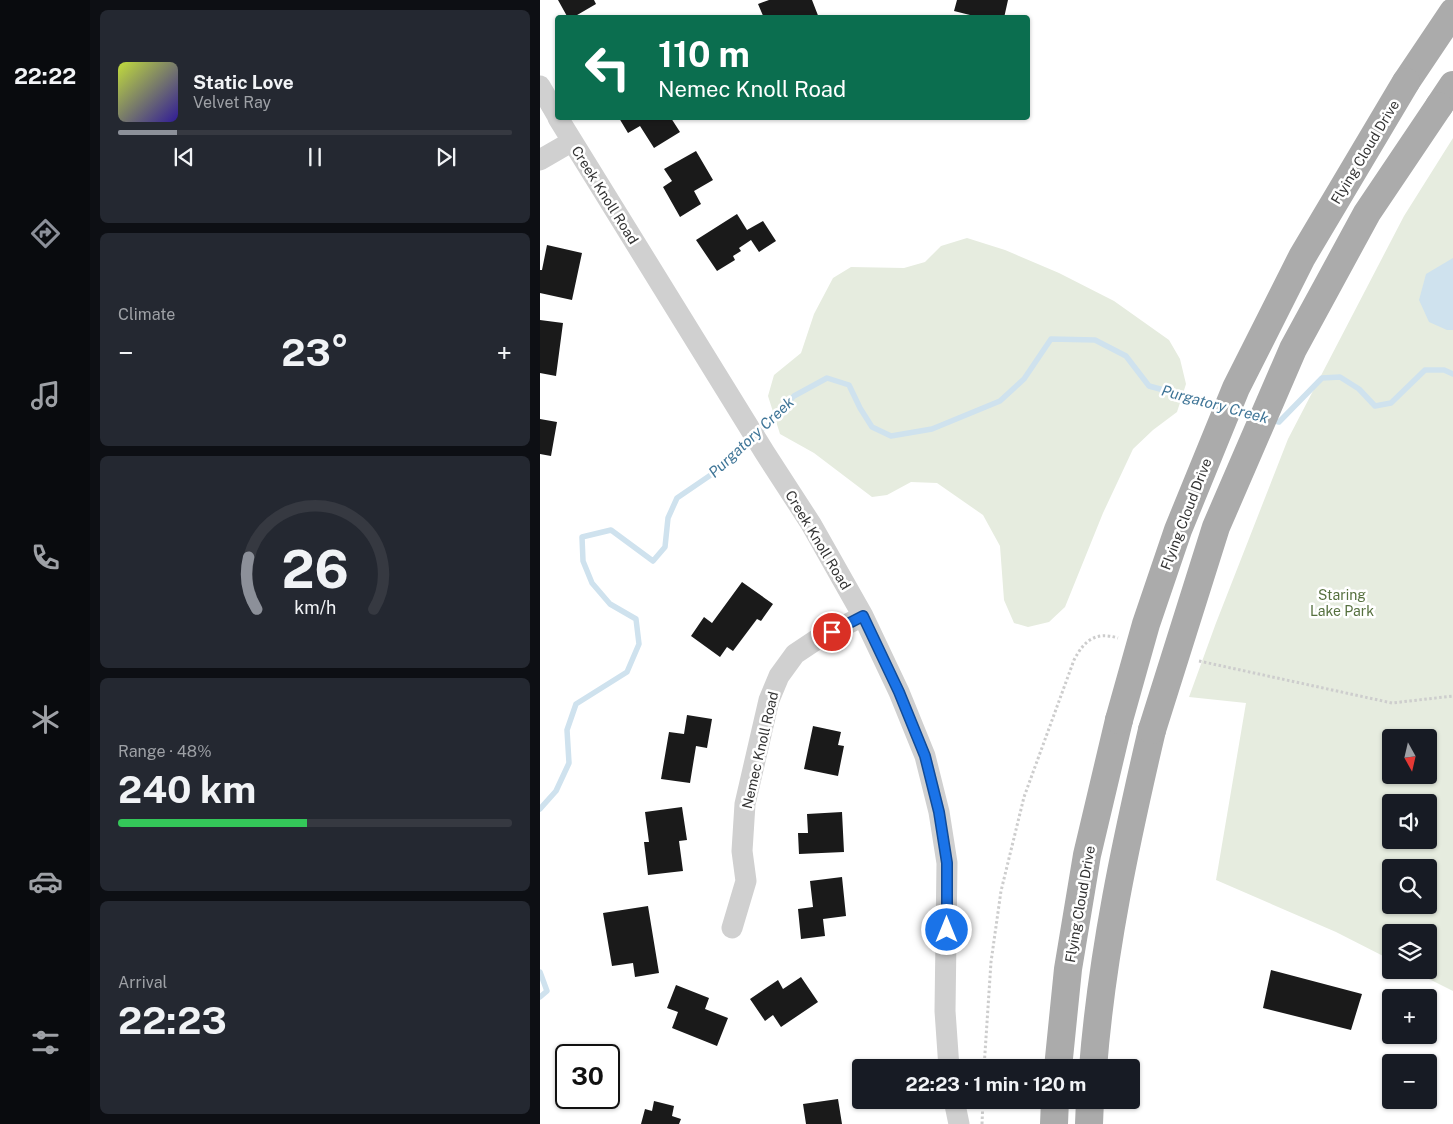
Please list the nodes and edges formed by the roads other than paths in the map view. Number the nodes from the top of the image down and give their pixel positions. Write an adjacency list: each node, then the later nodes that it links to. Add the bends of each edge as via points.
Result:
1 (1453, 12): 11 (main road, Flying Cloud Drive, bridge, via 1406,82 1302,257 1236,388 1178,530 1118,720 1088,855 1068,969)
2 (540, 86): 4 (street, Creek Knoll Road)
3 (1446, 96): 12 (main road, bridge, via 1367,213 1293,349 1216,527 1152,730 1129,827 1115,897)
4 (555, 112)
5 (560, 120): 6 (street, Creek Knoll Road)
6 (571, 142): 7 (street); 8 (street, Creek Knoll Road, via 811,524)
7 (540, 160)
8 (863, 616): 9 (street, Nemec Knoll Road, via 795,654 779,676 769,700 745,804 742,851 746,881); 10 (street, Creek Knoll Road, via 925,756 939,812 947,863 945,1011)
9 (732, 928)
10 (948, 1059)
11 (1059, 1059)
12 (1094, 1059)
13 (956, 1109): 16 (street)
14 (1055, 1109): 17 (main road)
15 (1090, 1109): 18 (main road)
16 (959, 1124)
17 (1054, 1124)
18 (1089, 1124)

